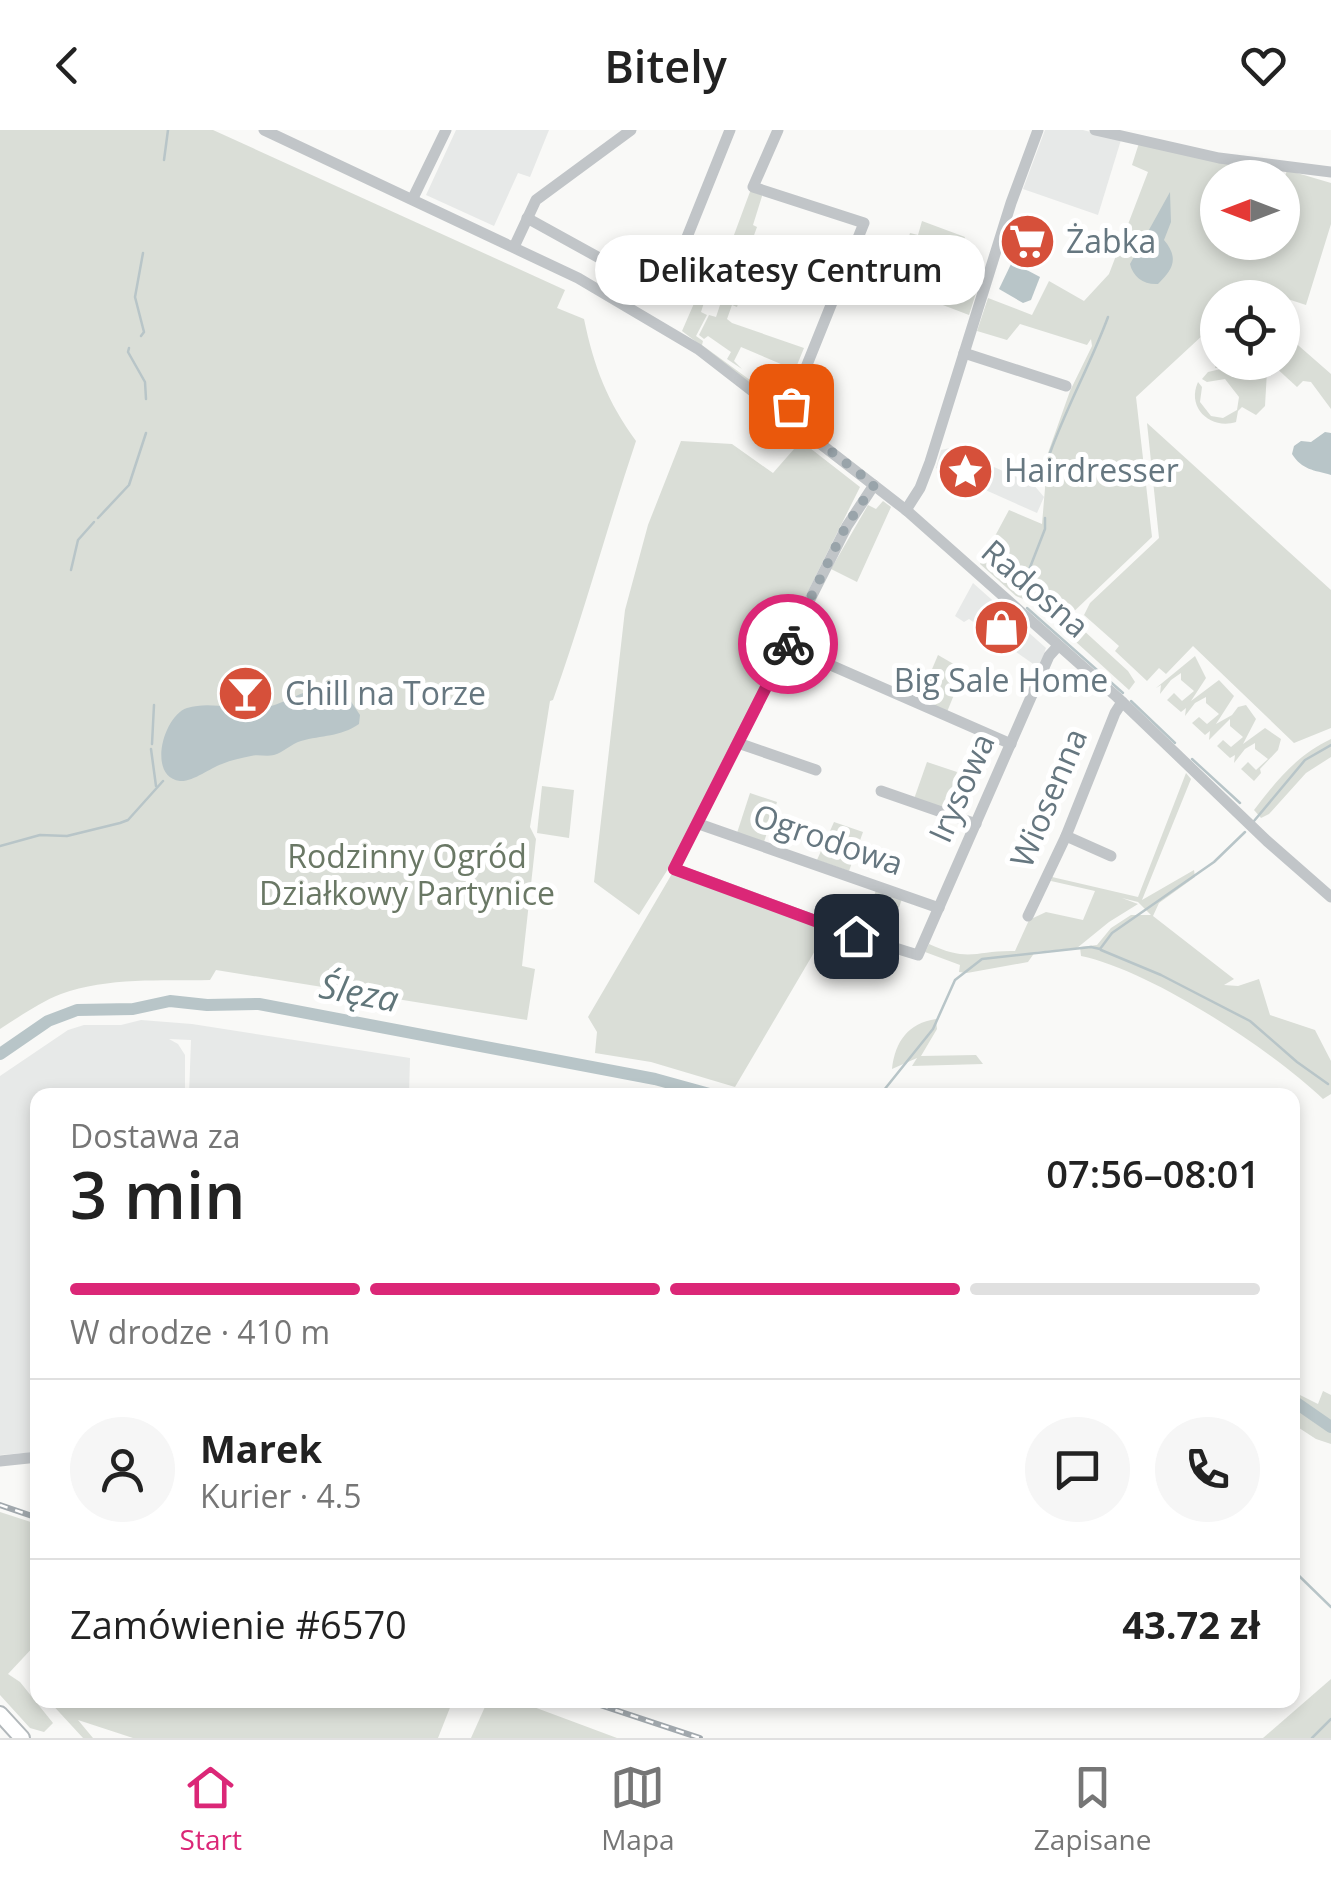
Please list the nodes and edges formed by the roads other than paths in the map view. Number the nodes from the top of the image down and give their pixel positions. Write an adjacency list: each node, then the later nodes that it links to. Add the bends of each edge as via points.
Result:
1 (264, 130): 9 (street, Radosna)
2 (446, 130): 9 (street)
3 (631, 130): 10 (street, via 536,200)
4 (730, 130): 10 (street, via 667,287)
5 (778, 130): 14 (street, via 753,186 864,223)
6 (1038, 130): 12 (street)
7 (1095, 130): 8 (street, via 1232,160)
8 (1331, 172)
9 (413, 198): 11 (street, Radosna)
10 (527, 218): 11 (street)
11 (514, 246): 14 (street, Radosna, via 681,339)
12 (964, 352): 13 (street); 16 (street, via 930,462)
13 (1066, 386)
14 (786, 416): 15 (street, Radosna)
15 (874, 485): 16 (street, Radosna); 17 (street, via 846,526)
16 (906, 510): 18 (street, Radosna)
17 (787, 646): 20 (street); 21 (street)
18 (1058, 646): 19 (street, Radosna); 21 (street, Irysowa)
19 (1122, 702): 26 (street, Wiosenna); 28 (street, Radosna)
20 (738, 743): 22 (street); 24 (street)
21 (1011, 744): 25 (street, Irysowa)
22 (816, 770)
23 (881, 791): 25 (street)
24 (699, 824): 29 (street, Ogrodowa); 29 (street, Irysowa, via 674,869 856,936 918,954)
25 (976, 824): 29 (street, Irysowa)
26 (1066, 836): 27 (street); 30 (street, Wiosenna)
27 (1111, 856)
28 (1331, 897)
29 (939, 908)
30 (1028, 916)
31 (30, 1457): 32 (street)
32 (0, 1460)
33 (0, 1714): 36 (main road)
34 (0, 1726): 35 (main road)
35 (11, 1738)
36 (22, 1738)

